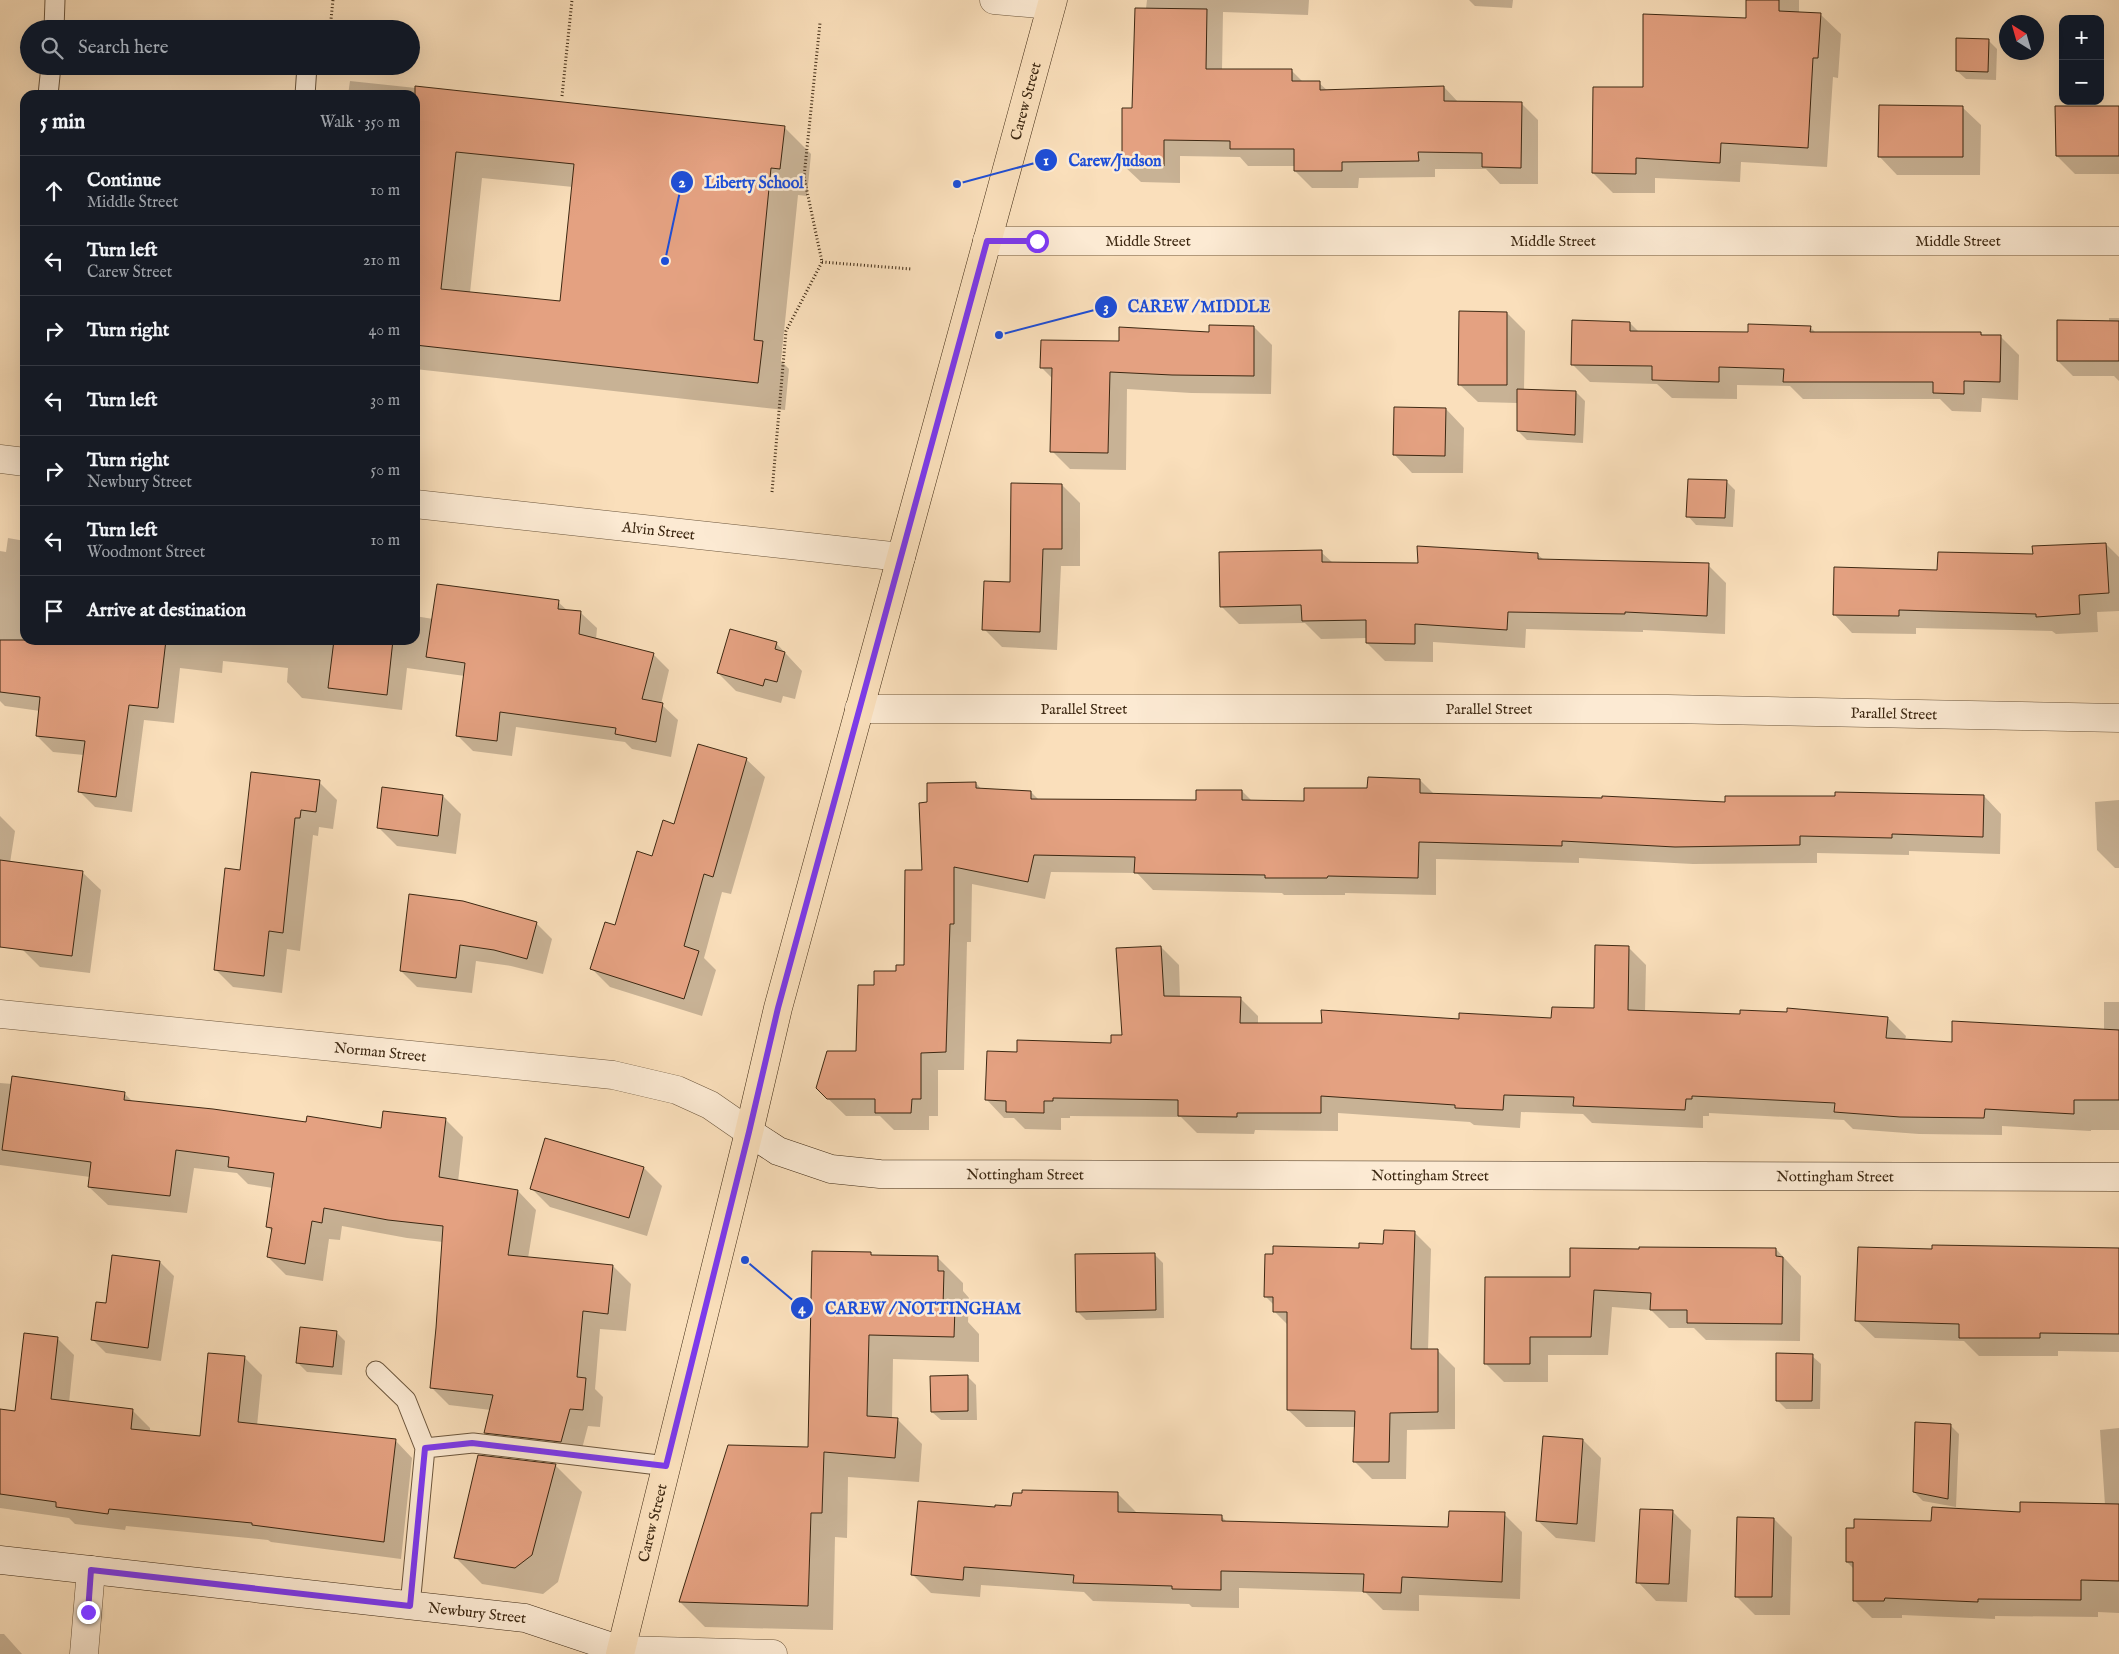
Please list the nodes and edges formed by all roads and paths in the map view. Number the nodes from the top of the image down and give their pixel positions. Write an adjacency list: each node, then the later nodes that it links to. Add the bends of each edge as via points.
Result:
1 (55, 0): 6 (lane)
2 (333, 0): 7 (path)
3 (572, 0): 13 (path)
4 (994, 0): 5 (street)
5 (1052, 3): 14 (main road, Carew Street)
6 (54, 20)
7 (331, 20)
8 (820, 22): 16 (path, via 804,177)
9 (50, 75): 11 (lane)
10 (306, 75): 12 (lane)
11 (49, 90)
12 (305, 90)
13 (562, 96)
14 (987, 241): 15 (street, Middle Street); 22 (main road, Carew Street)
15 (2119, 241)
16 (822, 262): 17 (path); 20 (path, via 786,331)
17 (911, 269)
18 (0, 459): 19 (street)
19 (20, 461)
20 (772, 492)
21 (420, 505): 22 (street, Alvin Street)
22 (901, 557): 23 (main road, Carew Street)
23 (859, 709): 24 (street, Parallel Street, via 1668,709); 26 (main road, Carew Street, via 778,1008)
24 (2119, 718)
25 (0, 1014): 26 (street, Norman Street, via 613,1075 677,1090 710,1105)
26 (749, 1132): 27 (street, Nottingham Street, via 778,1150 831,1169 880,1174); 30 (main road, Carew Street)
27 (2119, 1177)
28 (376, 1371): 29 (lane, via 406,1400)
29 (425, 1448): 30 (lane, via 472,1443); 33 (lane)
30 (666, 1466): 34 (main road, Carew Street)
31 (0, 1560): 32 (street, Newbury Street)
32 (91, 1570): 33 (street, Newbury Street); 35 (street)
33 (410, 1606): 34 (street, Newbury Street, via 525,1618)
34 (621, 1652): 36 (street, Newbury Street)
35 (84, 1654)
36 (773, 1654)

